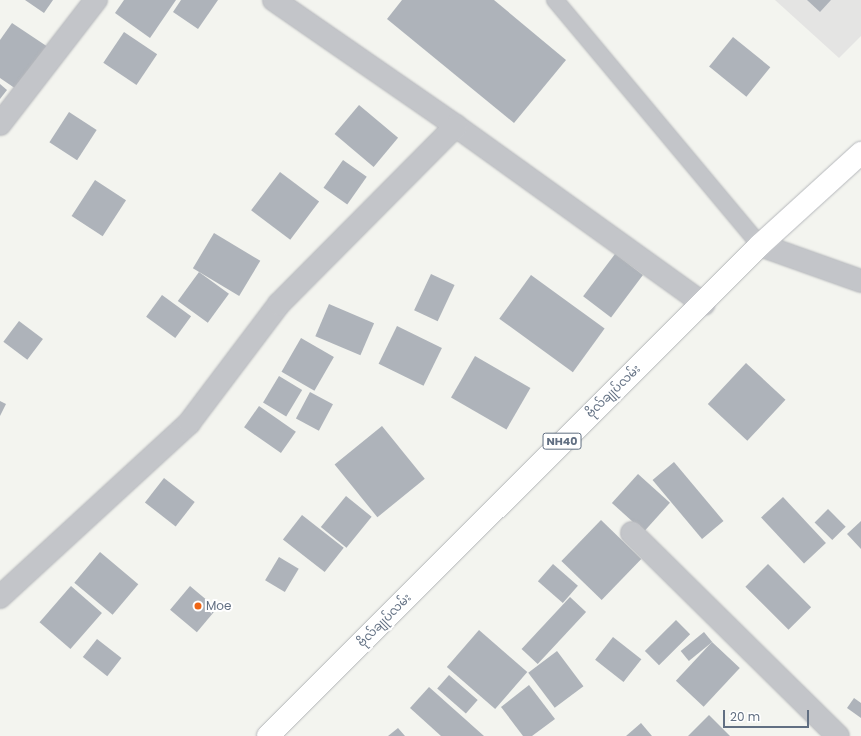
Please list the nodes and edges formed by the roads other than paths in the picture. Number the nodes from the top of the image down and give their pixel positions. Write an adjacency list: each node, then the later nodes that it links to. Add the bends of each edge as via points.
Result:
1 (96, 0): 4 (street)
2 (274, 0): 5 (street)
3 (555, 0): 7 (lane)
4 (0, 124)
5 (456, 126): 9 (street); 11 (street, via 279,304 189,423)
6 (861, 153): 7 (highway, ဗိုလ်ချုပ်လမ်း / NH40)
7 (760, 245): 8 (street); 9 (highway, ဗိုလ်ချုပ်လမ်း / NH40)
8 (861, 281)
9 (704, 304): 12 (highway, ဗိုလ်ချုပ်လမ်း / NH40, via 548,454)
10 (632, 533): 13 (street)
11 (0, 596)
12 (268, 736)
13 (838, 736)

